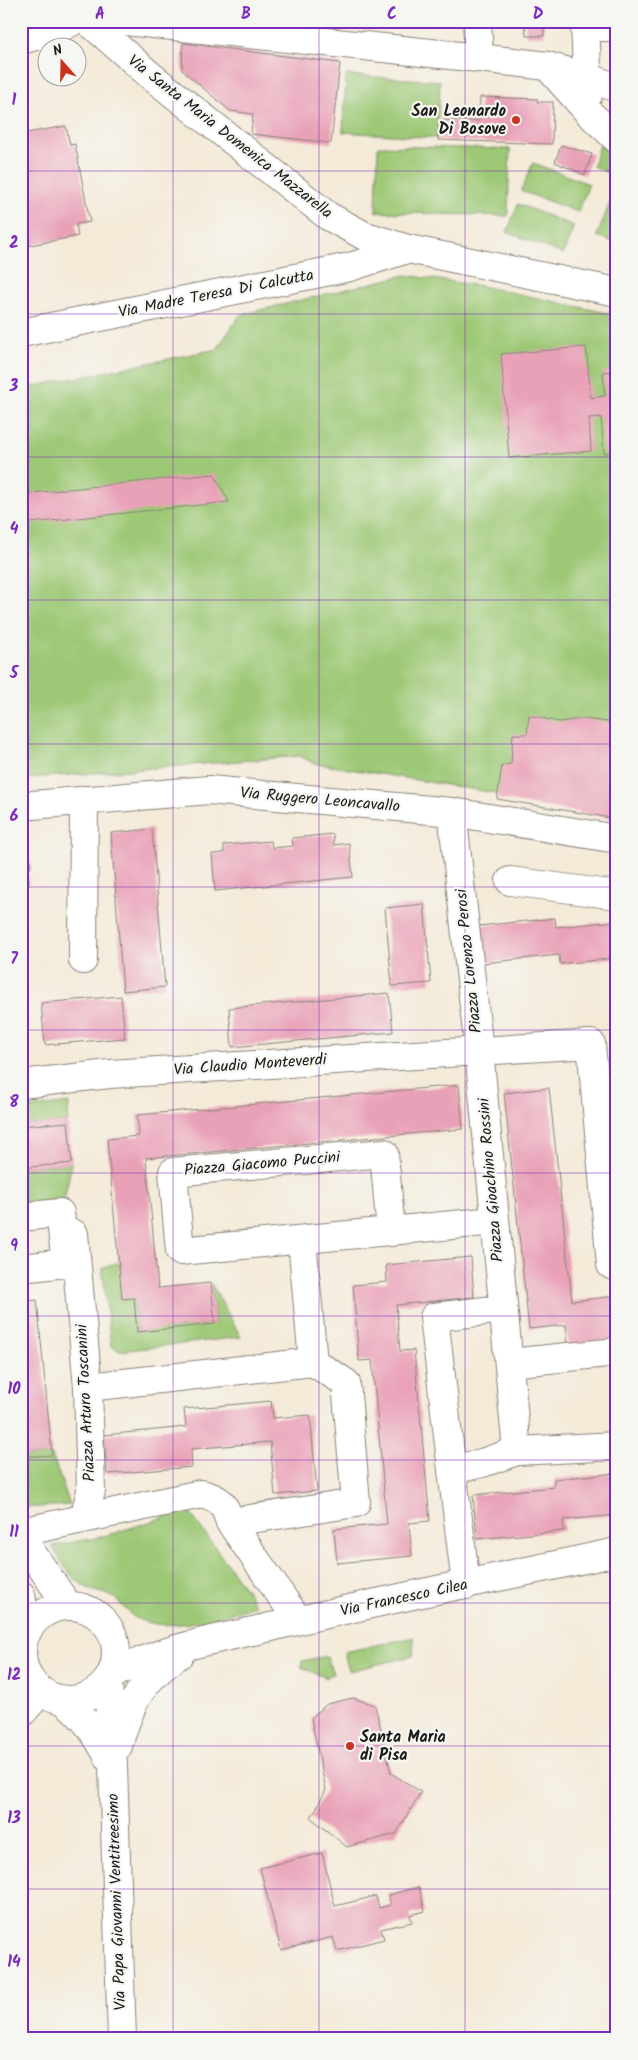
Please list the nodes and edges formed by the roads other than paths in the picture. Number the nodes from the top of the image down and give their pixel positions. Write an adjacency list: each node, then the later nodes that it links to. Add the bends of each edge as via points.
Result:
1 (73, 21): 8 (street, via 54,31)
2 (88, 21): 11 (street, Via Santa Maria Domenica Mazzarella)
3 (126, 21): 6 (street)
4 (478, 21): 9 (street)
5 (585, 24): 7 (street); 12 (street)
6 (161, 25): 9 (street); 11 (street, via 142,48 143,60)
7 (617, 26)
8 (21, 40)
9 (479, 58): 10 (street)
10 (547, 66): 12 (street); 15 (street)
11 (151, 76): 17 (street, Via Santa Maria Domenica Mazzarella, via 328,216 363,235)
12 (586, 77): 13 (street); 15 (street)
13 (617, 88)
14 (617, 104): 16 (street, via 611,122)
15 (589, 113): 16 (street)
16 (617, 138)
17 (408, 249): 18 (street, Via Santa Maria Domenica Mazzarella); 19 (street, Via Madre Teresa Di Calcutta, via 350,267)
18 (617, 292)
19 (21, 333)
20 (84, 800): 21 (street, Via Ruggero Leoncavallo); 22 (street, Via Ruggero Leoncavallo, via 210,790); 26 (street)
21 (21, 806)
22 (452, 812): 23 (street, Via Ruggero Leoncavallo); 27 (street, Piazza Lorenzo Perosi)
23 (617, 839)
24 (510, 881): 25 (street)
25 (617, 894)
26 (83, 960)
27 (479, 1050): 28 (street, Via Claudio Monteverdi, via 110,1074); 29 (street, Piazza Lorenzo Perosi, via 591,1044); 31 (street, Piazza Gioachino Rossini)
28 (21, 1084)
29 (609, 1140): 35 (street, Piazza Lorenzo Perosi, via 612,1265)
30 (21, 1217): 33 (street, Piazza Arturo Toscanini, via 60,1213)
31 (495, 1222): 32 (street, Piazza Giacomo Puccini); 37 (street, Piazza Gioachino Rossini)
32 (391, 1232): 34 (street, Piazza Giacomo Puccini); 34 (street, Piazza Giacomo Puccini, via 384,1153 173,1172 180,1251)
33 (63, 1235): 36 (street, Piazza Arturo Toscanini, via 66,1263); 41 (street, Piazza Arturo Toscanini, via 74,1234)
34 (302, 1240): 39 (street)
35 (617, 1265)
36 (21, 1268)
37 (503, 1309): 40 (street, Piazza Gioachino Rossini); 44 (street, via 434,1318)
38 (617, 1352): 40 (street)
39 (312, 1362): 41 (street); 46 (street, via 346,1383 356,1503)
40 (509, 1363): 43 (street, Piazza Gioachino Rossini)
41 (88, 1387): 45 (street, Piazza Arturo Toscanini, via 91,1492)
42 (617, 1446): 43 (street)
43 (517, 1451): 44 (street)
44 (452, 1470): 50 (street)
45 (84, 1518): 46 (street, via 200,1494 218,1499); 47 (street)
46 (230, 1522): 53 (street)
47 (21, 1532)
48 (21, 1537): 52 (street)
49 (617, 1552): 50 (street, Via Francesco Cilea)
50 (466, 1585): 53 (street, Via Francesco Cilea)
51 (21, 1595): 56 (street)
52 (68, 1606): 54 (street, via 82,1607 95,1613); 56 (street, via 56,1608 34,1622)
53 (298, 1620): 55 (street, Via Francesco Cilea)
54 (113, 1634): 55 (street, Via Francesco Cilea, via 134,1642); 57 (street, via 117,1647)
55 (191, 1646): 57 (street, Via Francesco Cilea, via 134,1663); 60 (street, via 162,1666 144,1685 128,1711)
56 (23, 1647): 58 (street, via 24,1668 31,1681)
57 (110, 1678): 58 (street, via 96,1693 80,1700); 60 (street, Via Papa Giovanni Ventitreesimo)
58 (52, 1696): 59 (street); 60 (street, Via Papa Giovanni Ventitreesimo, via 85,1720)
59 (21, 1714)
60 (113, 1766): 61 (street, Via Papa Giovanni Ventitreesimo)
61 (122, 2039)

